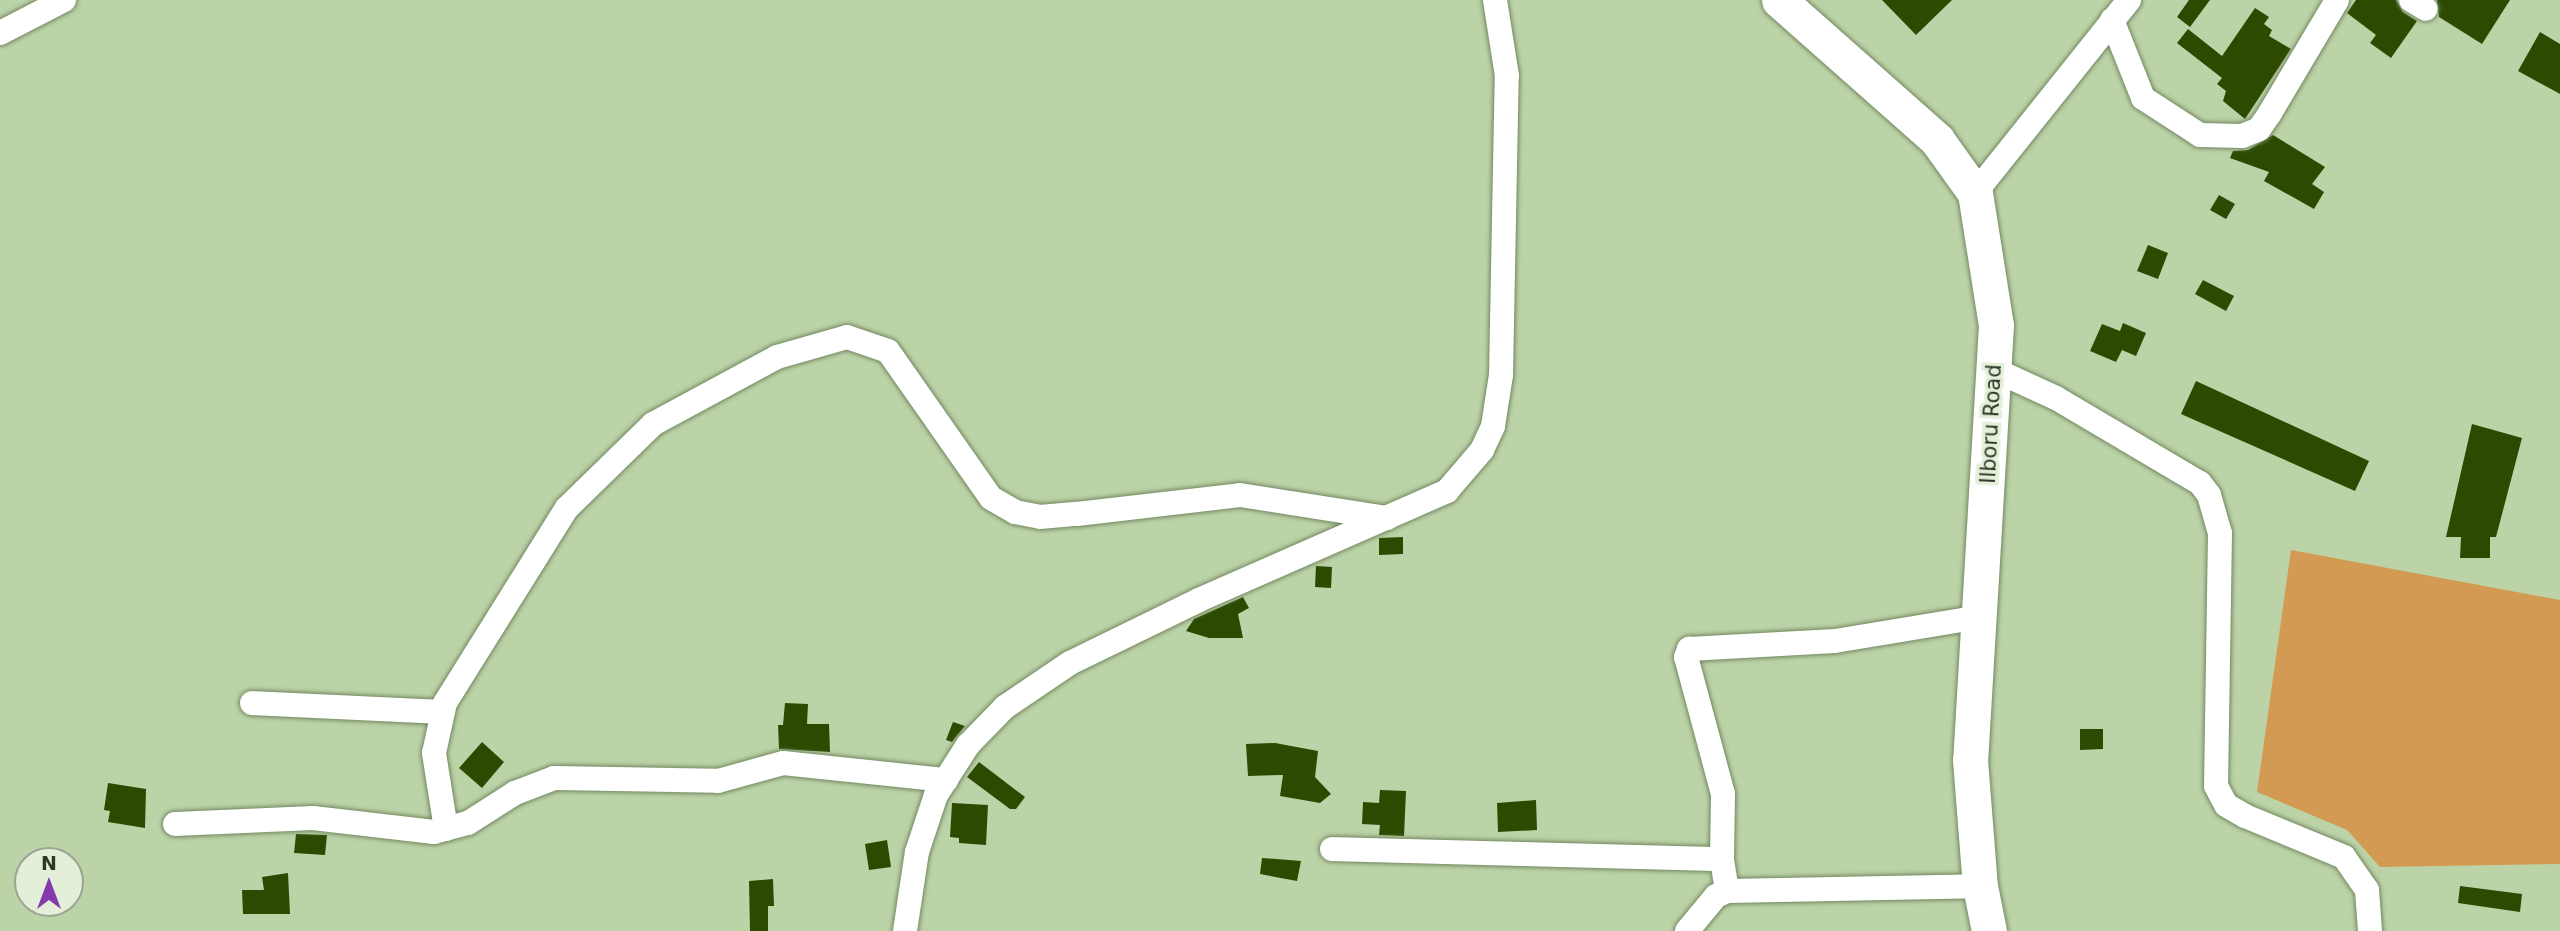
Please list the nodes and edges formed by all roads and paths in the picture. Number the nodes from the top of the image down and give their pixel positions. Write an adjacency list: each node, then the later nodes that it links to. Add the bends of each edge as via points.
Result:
1 (64, 0): 7 (street)
2 (1495, 0): 10 (street, via 1507,76 1501,375 1493,426 1466,474 1447,491)
3 (1779, 0): 8 (street, Ilboru Road, via 1937,140)
4 (2129, 0): 6 (street)
5 (2337, 0): 6 (street, via 2270,113 2259,128 2242,136 2200,135 2143,97)
6 (2112, 20): 8 (street)
7 (0, 33)
8 (1975, 193): 9 (street, Ilboru Road, via 1996,325)
9 (1995, 370): 11 (street, Ilboru Road); 24 (street, via 2056,398 2200,483 2209,495 2220,533 2216,786 2227,805 2245,816 2344,858 2367,890)
10 (1387, 518): 13 (street, via 1240,495 1040,517 1015,512 991,498 888,351 862,339 828,340 777,357 653,424 592,479 567,508); 14 (street, via 1199,600 1070,663 1005,708 968,745)
11 (1980, 617): 18 (street, via 1835,640 1689,649 1686,657 1723,794); 19 (street, Ilboru Road, via 1969,760)
12 (252, 703): 13 (street)
13 (442, 712): 16 (street, via 433,752)
14 (946, 780): 16 (street, via 807,763 783,763 718,781 554,778 526,788 468,823); 21 (street, via 917,852)
15 (175, 824): 16 (street, via 313,818 410,832)
16 (446, 829)
17 (1332, 849): 18 (street)
18 (1722, 859): 20 (street)
19 (1980, 886): 20 (street); 23 (street, Ilboru Road)
20 (1727, 891): 22 (street, via 1716,896)
21 (905, 931)
22 (1687, 931)
23 (1989, 931)
24 (2370, 931)

